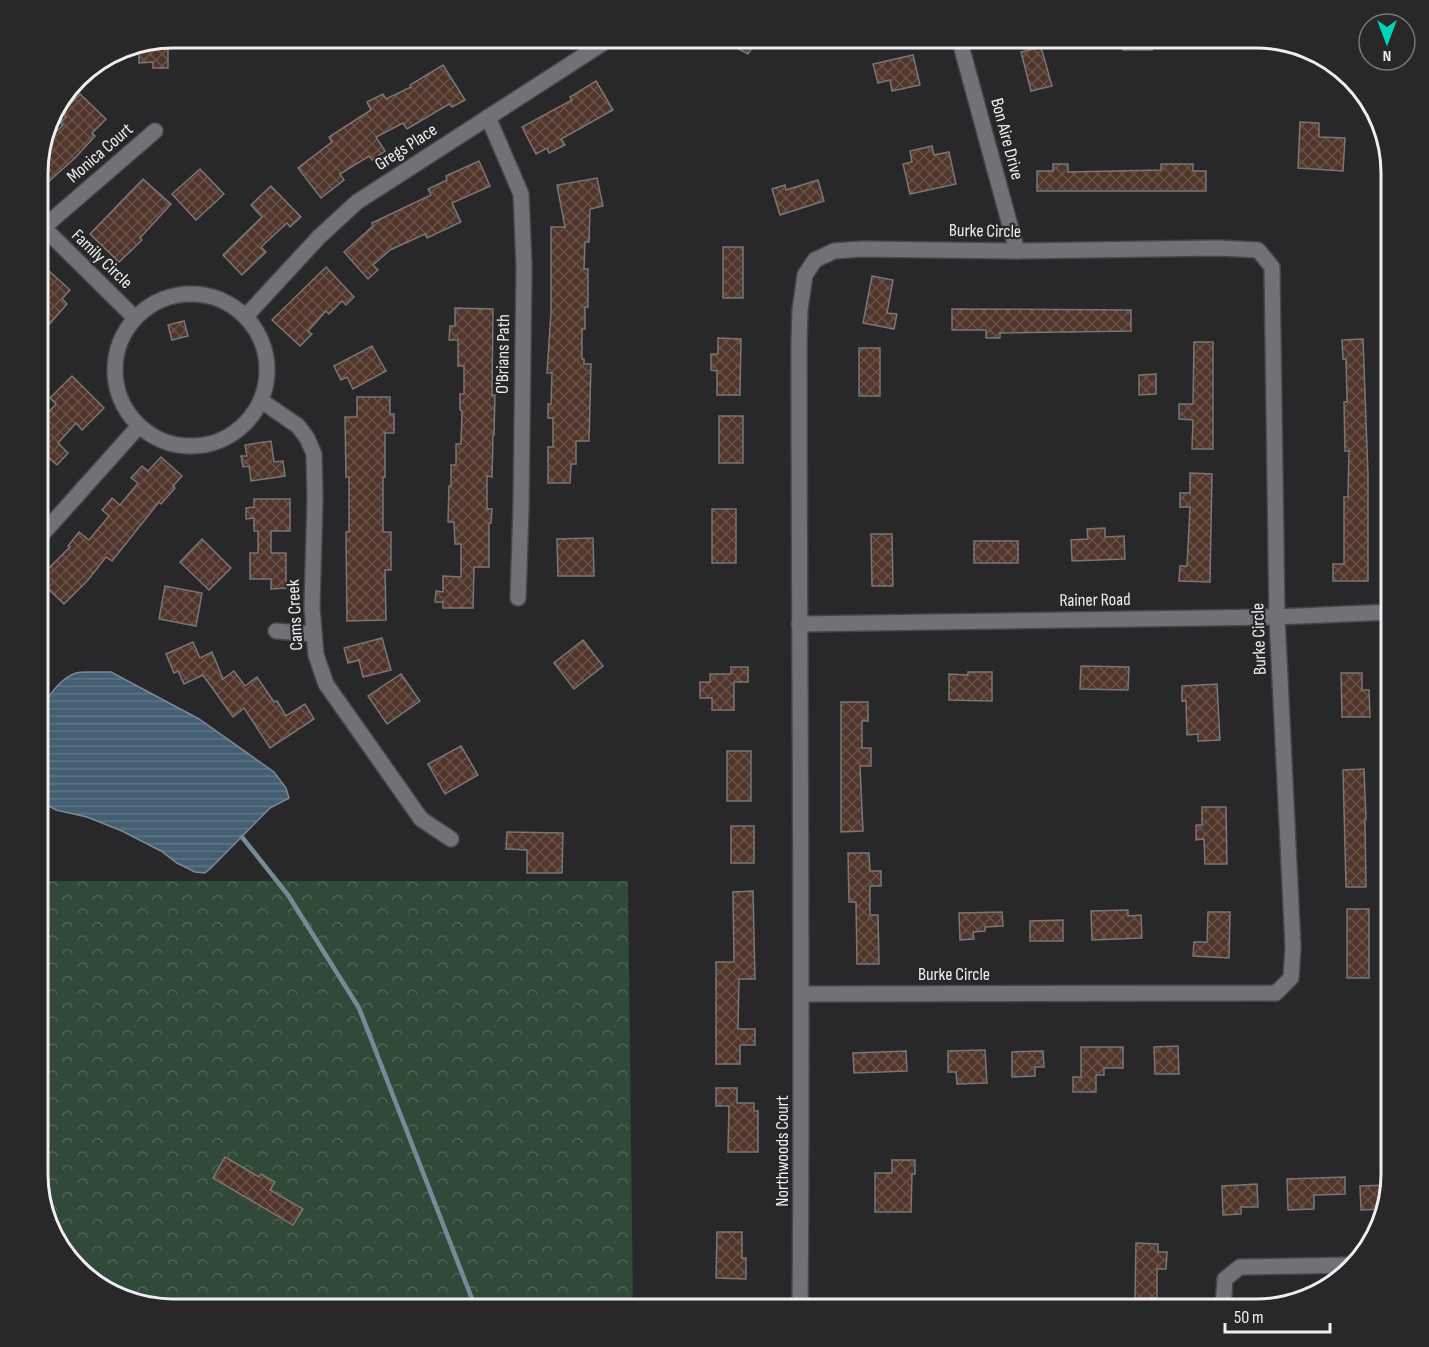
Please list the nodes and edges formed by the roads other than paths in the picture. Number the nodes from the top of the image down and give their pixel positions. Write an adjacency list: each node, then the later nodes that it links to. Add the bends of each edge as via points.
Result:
1 (595, 48): 3 (street, Gregs Place)
2 (962, 48): 7 (street, Bon Aire Drive)
3 (488, 117): 8 (street, Gregs Place, via 357,202); 13 (street, O'Brians Path, via 521,194 524,301)
4 (155, 131): 5 (street, Monica Court)
5 (48, 218)
6 (48, 234): 9 (street, Family Circle)
7 (1017, 251): 15 (street, Burke Circle, via 1258,250 1272,267); 16 (street, Burke Circle, via 834,251 815,260 806,275 799,342)
8 (246, 316): 9 (street, via 215,296 181,293 160,299); 10 (street, via 259,332 269,370)
9 (135, 318): 11 (street, via 121,339 114,375 123,405)
10 (263, 402): 11 (street, via 246,425 207,445 179,446); 18 (street, Cams Creek, via 298,426 314,454)
11 (139, 426): 12 (street)
12 (48, 528)
13 (518, 598)
14 (1381, 612): 15 (street, Rainer Road)
15 (1277, 617): 16 (street, Rainer Road); 20 (street, Burke Circle, via 1293,947 1291,978 1276,993)
16 (799, 624): 20 (street, Burke Circle)
17 (276, 631): 18 (street)
18 (314, 634): 19 (street, Cams Creek, via 316,655 327,684 421,819)
19 (451, 839)
20 (802, 994): 22 (street, Northwoods Court)
21 (1341, 1265): 23 (street, via 1240,1267 1225,1279)
22 (800, 1299)
23 (1224, 1299)

